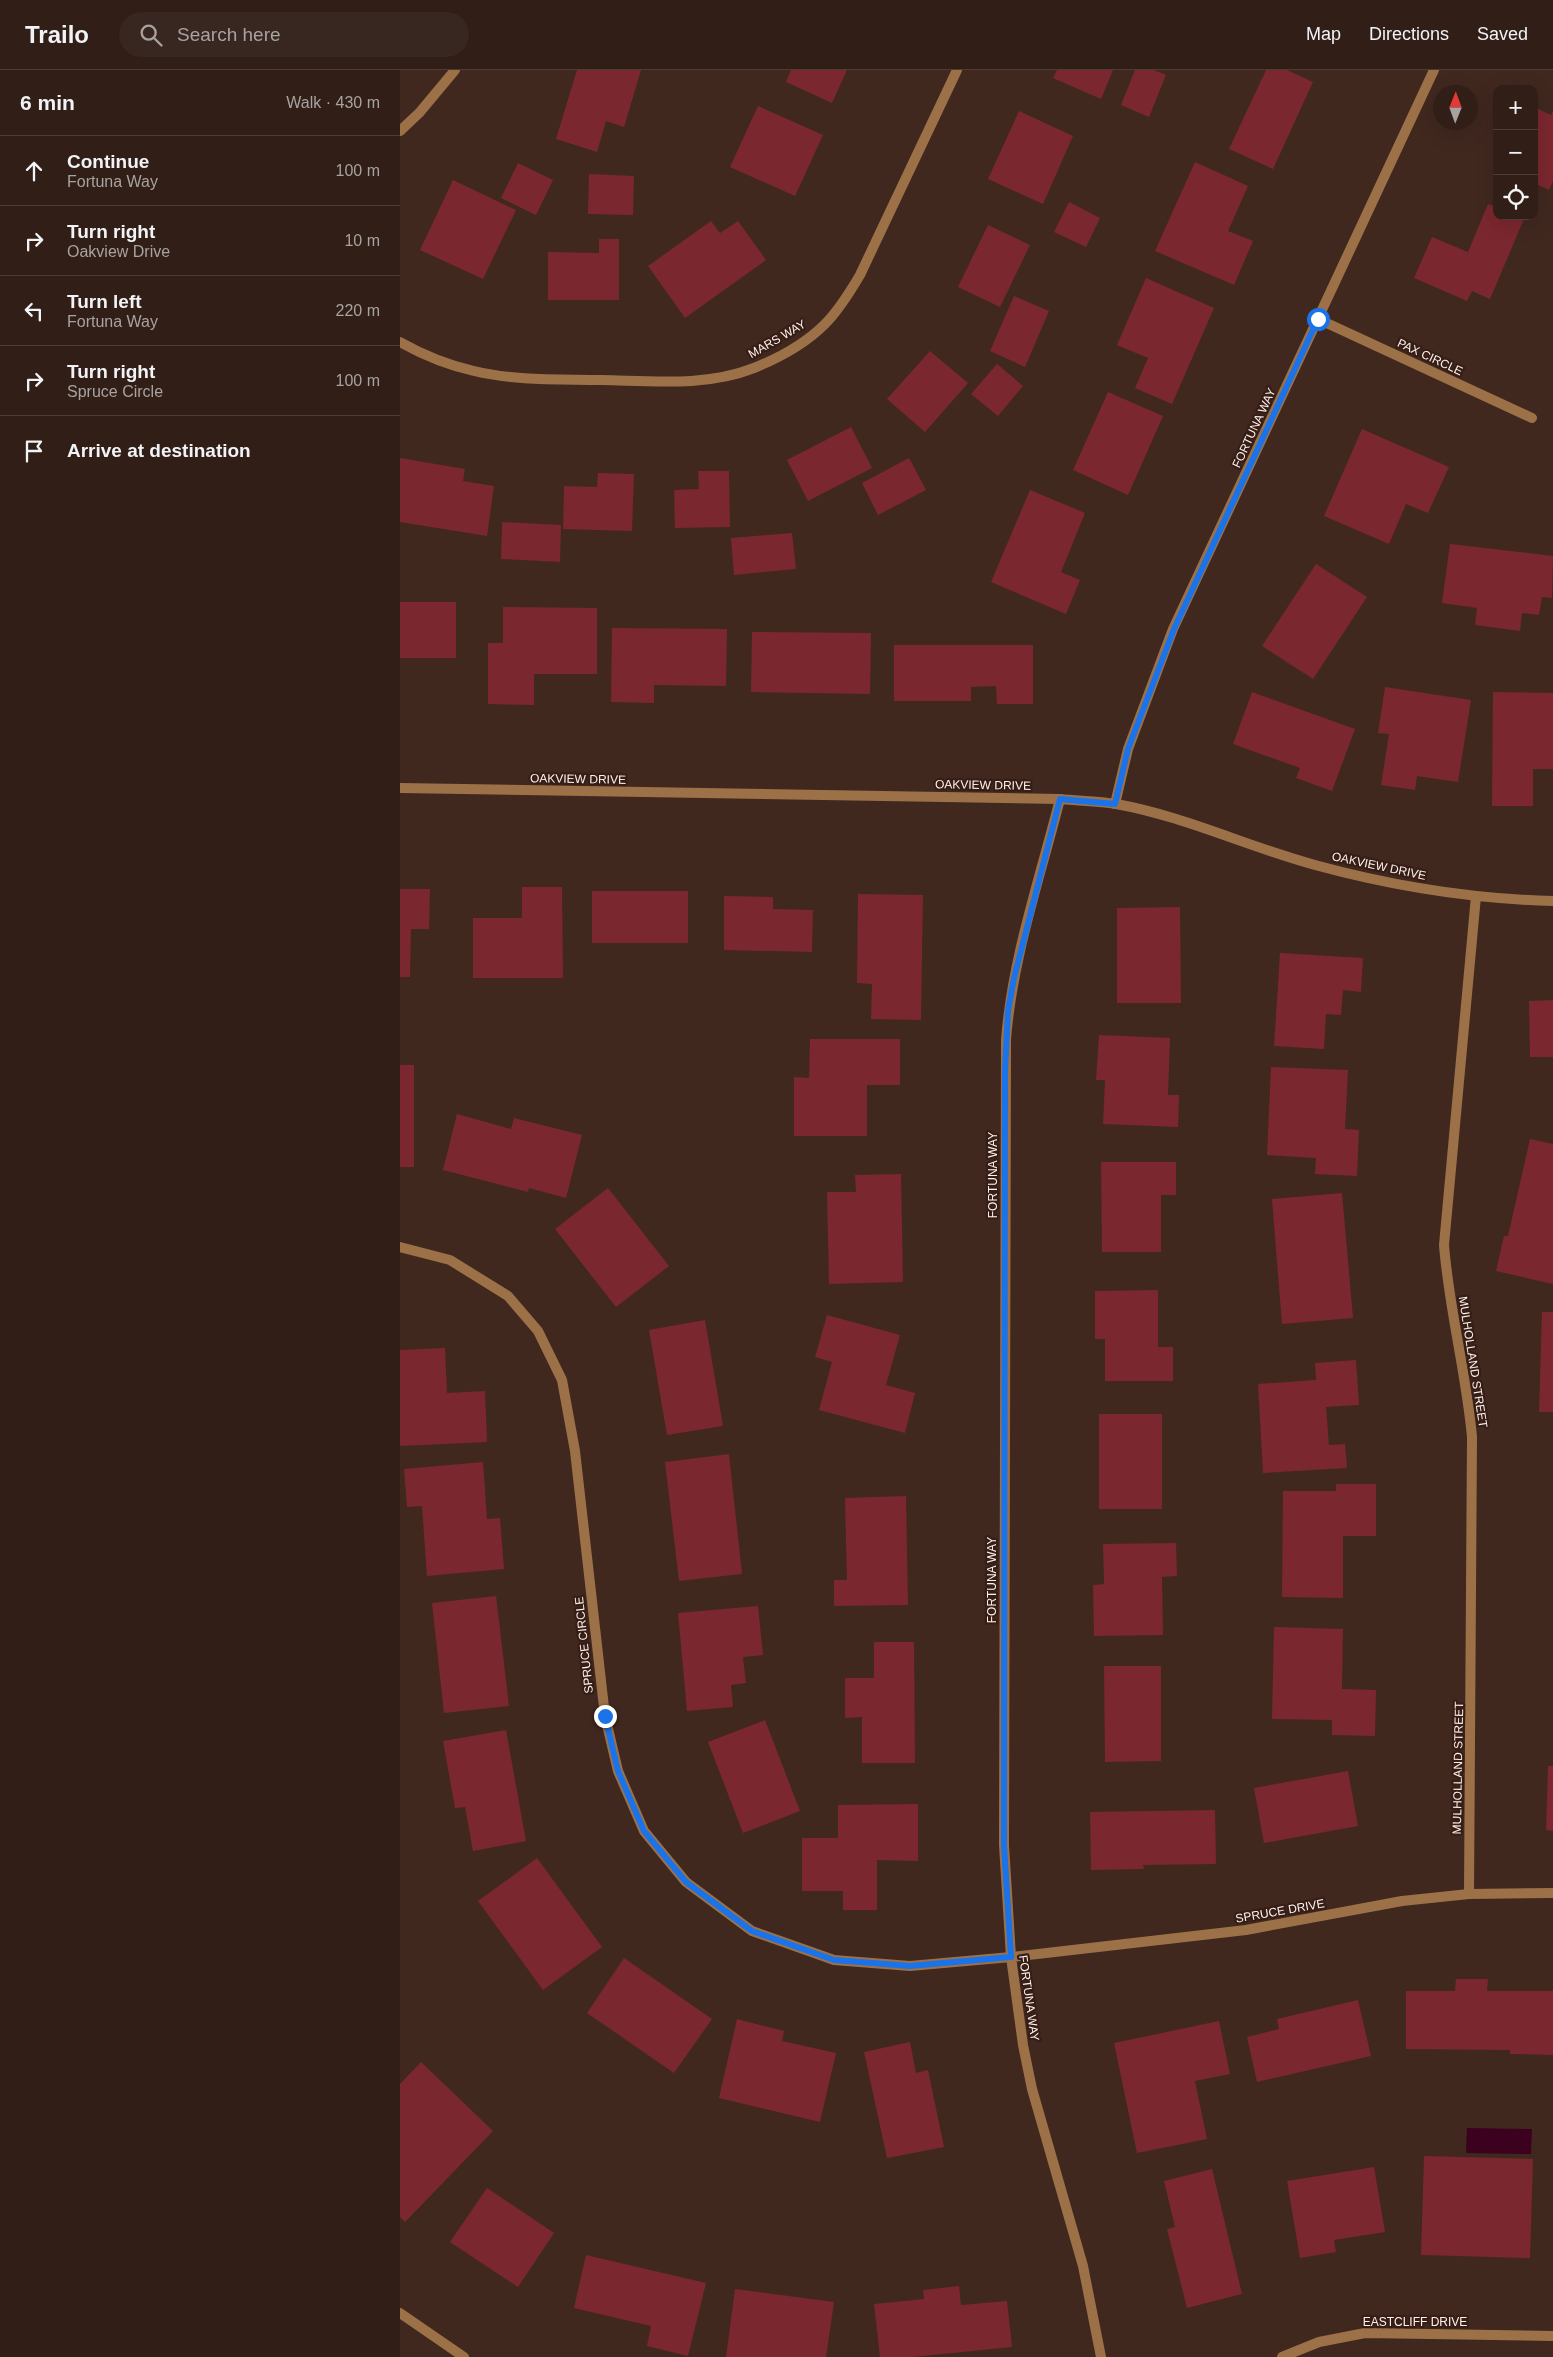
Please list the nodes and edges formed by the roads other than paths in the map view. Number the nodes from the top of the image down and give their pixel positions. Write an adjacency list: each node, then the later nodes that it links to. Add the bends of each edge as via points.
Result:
1 (455, 70): 4 (street)
2 (957, 70): 6 (street, MARS WAY, via 860,275 844,301 825,324 803,341 754,368 690,382 506,377 472,371 435,359)
3 (1434, 70): 5 (street, FORTUNA WAY)
4 (400, 131)
5 (1318, 319): 7 (street, PAX CIRCLE); 10 (street, FORTUNA WAY, via 1174,629 1128,749)
6 (400, 342)
7 (1532, 418)
8 (400, 788): 9 (street, OAKVIEW DRIVE)
9 (1060, 799): 10 (street, OAKVIEW DRIVE); 16 (street, FORTUNA WAY, via 1014,978 1006,1040 1004,1845)
10 (1115, 804): 11 (street, OAKVIEW DRIVE, via 1170,817 1314,865 1405,885)
11 (1476, 896): 12 (street, OAKVIEW DRIVE); 15 (street, MULHOLLAND STREET, via 1444,1245 1450,1299 1469,1400 1473,1446)
12 (1553, 901)
13 (400, 1247): 16 (street, SPRUCE CIRCLE, via 450,1260 508,1296 538,1331 562,1380 575,1451 609,1735 618,1771 644,1831 686,1882 752,1931 834,1960 910,1966)
14 (1553, 1893): 15 (street, SPRUCE DRIVE)
15 (1470, 1894): 16 (street, SPRUCE DRIVE, via 1402,1901 1246,1930)
16 (1011, 1957): 20 (street, FORTUNA WAY, via 1032,2088 1072,2223)
17 (400, 2313): 19 (street)
18 (1553, 2336): 21 (street, EASTCLIFF DRIVE, via 1365,2333 1319,2342)
19 (464, 2357)
20 (1101, 2357)
21 (1282, 2357)

